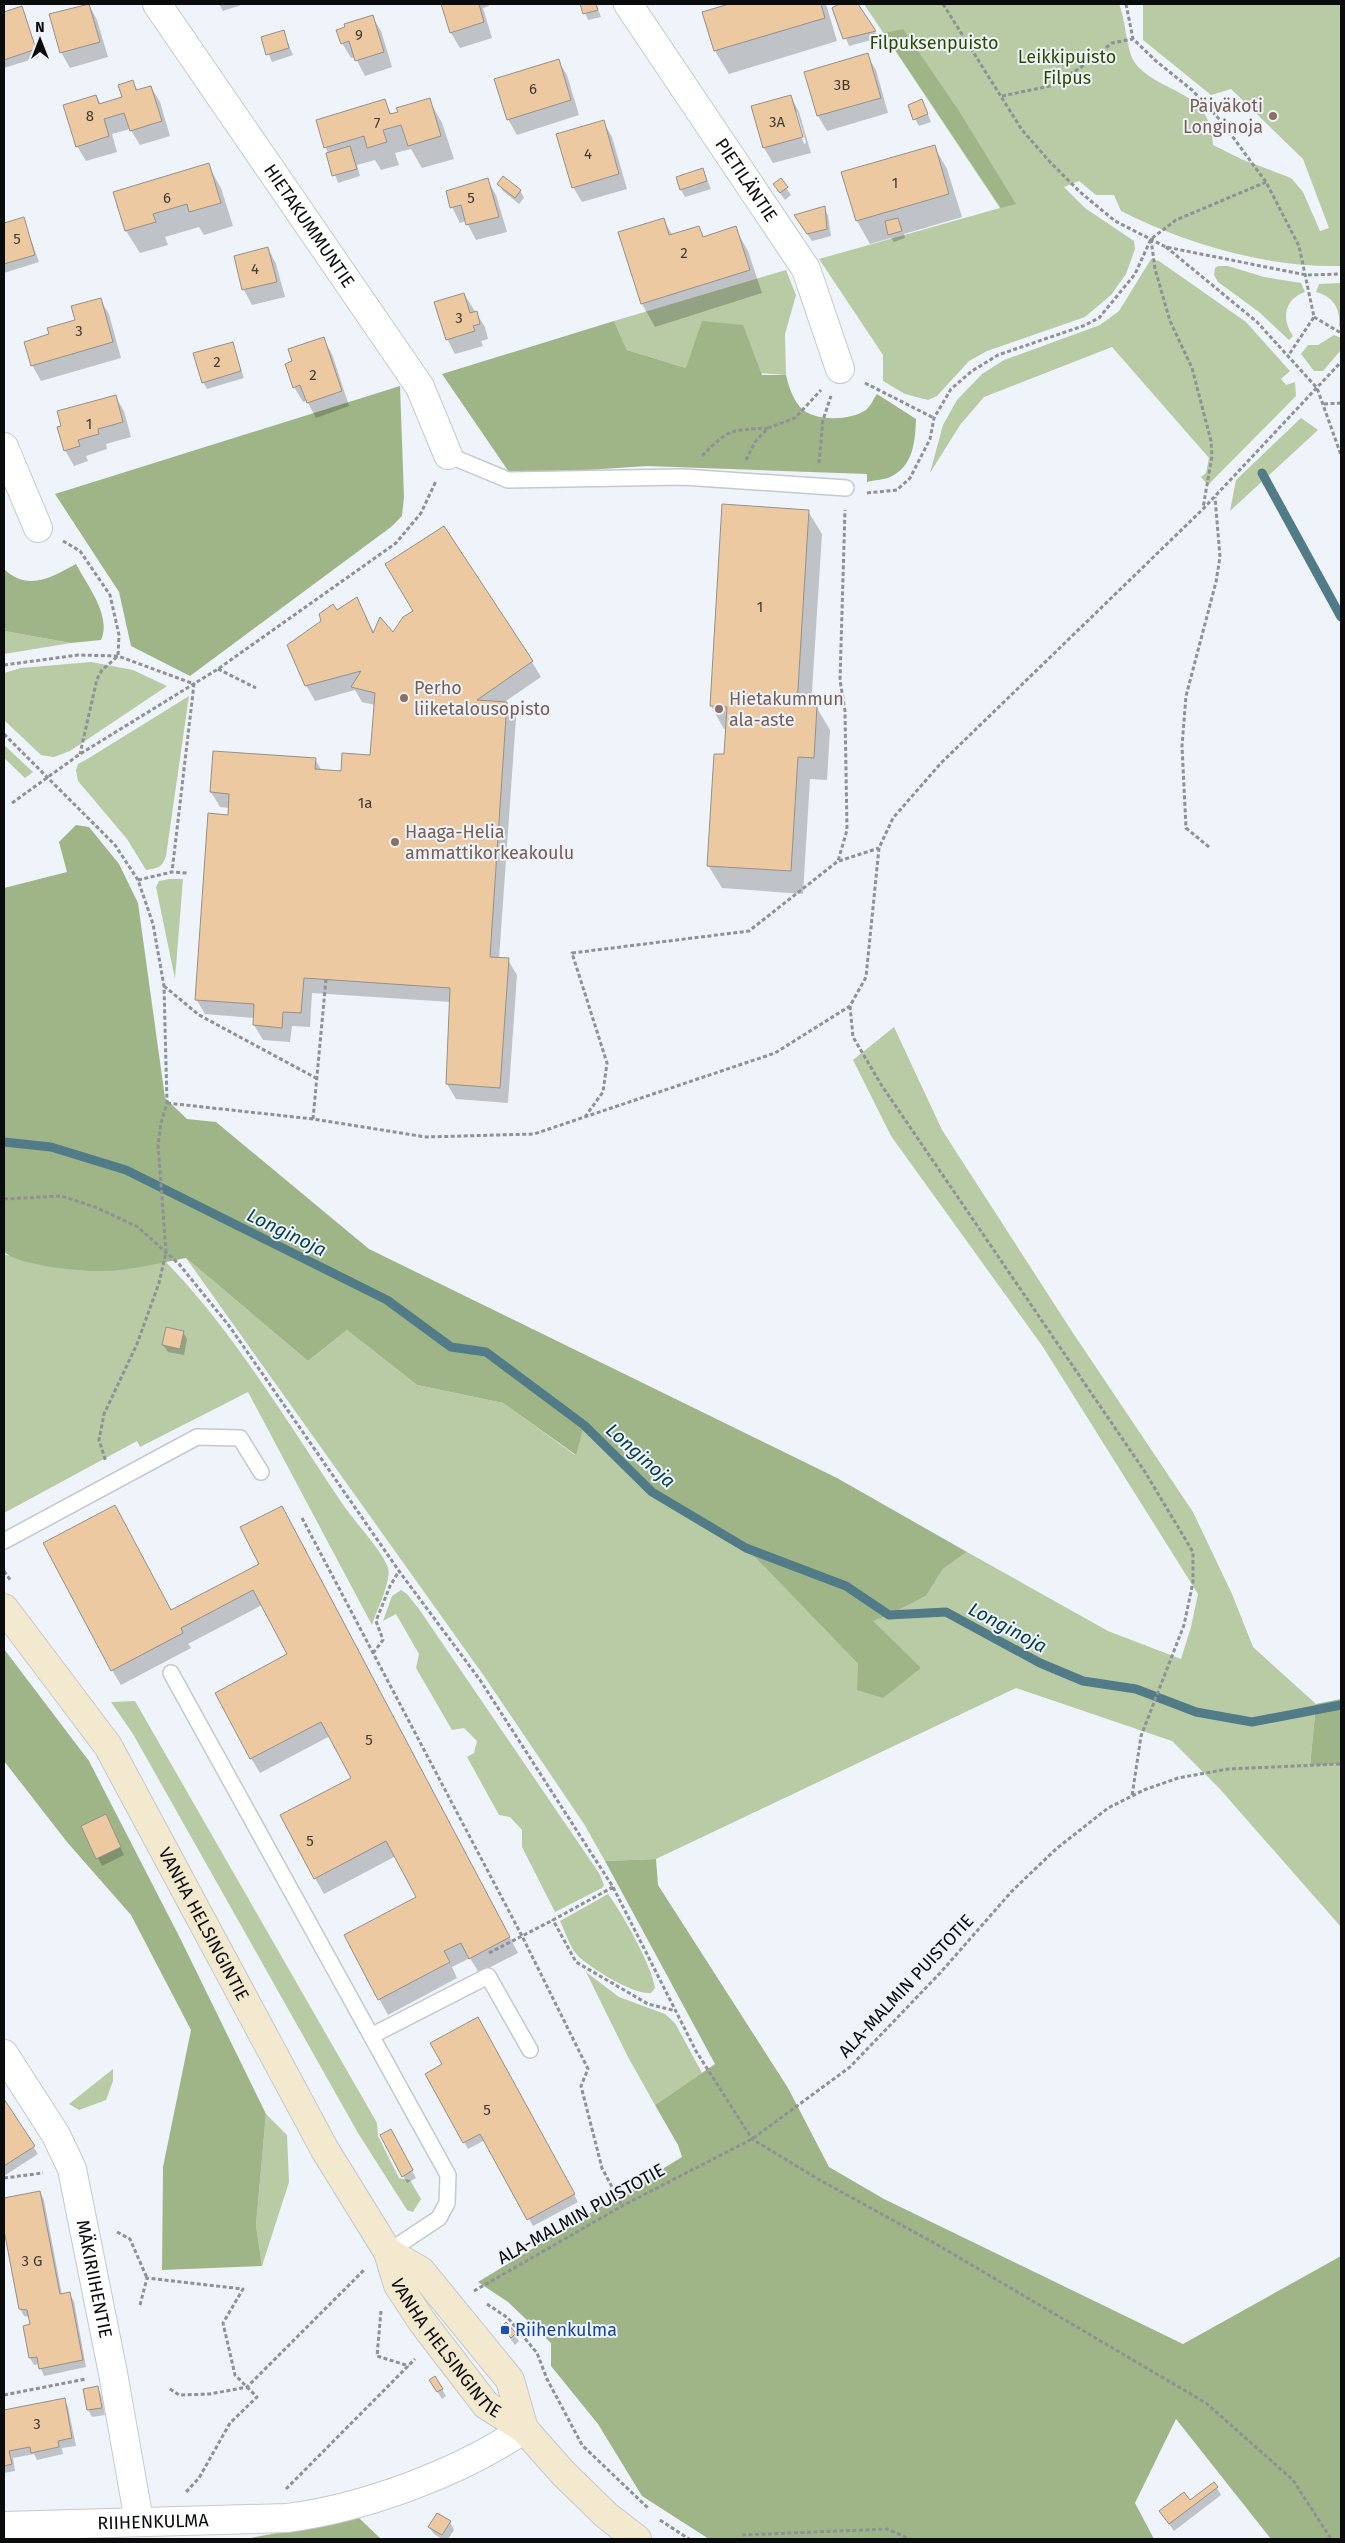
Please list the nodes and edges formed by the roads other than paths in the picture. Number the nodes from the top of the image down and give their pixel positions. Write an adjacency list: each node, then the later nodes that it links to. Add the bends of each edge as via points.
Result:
1 (157, 4): 5 (street, HIETAKUMMUNTIE, via 420,387)
2 (628, 4): 3 (street, PIETILÄNTIE, via 806,269)
3 (840, 369)
4 (4, 447): 7 (street)
5 (448, 455): 6 (lane, via 508,480 684,477)
6 (846, 488)
7 (38, 528)
8 (261, 1472): 9 (lane, via 240,1438 197,1437)
9 (4, 1541)
10 (4, 1608): 15 (main road, VANHA HELSINGINTIE, via 108,1746 324,2150)
11 (171, 1673): 12 (lane)
12 (371, 2036): 13 (lane, via 488,1976); 15 (lane, via 448,2175 447,2203 439,2218)
13 (530, 2050)
14 (4, 2054): 17 (street, MÄKIRIIHENTIE, via 56,2134 72,2169)
15 (388, 2252): 16 (main road, VANHA HELSINGINTIE, via 421,2271 510,2380)
16 (524, 2429): 17 (street, RIIHENKULMA, via 490,2451 376,2499 319,2514 255,2520); 19 (main road, VANHA HELSINGINTIE, via 606,2515)
17 (139, 2521): 18 (street, RIIHENKULMA)
18 (4, 2526)
19 (637, 2539)

